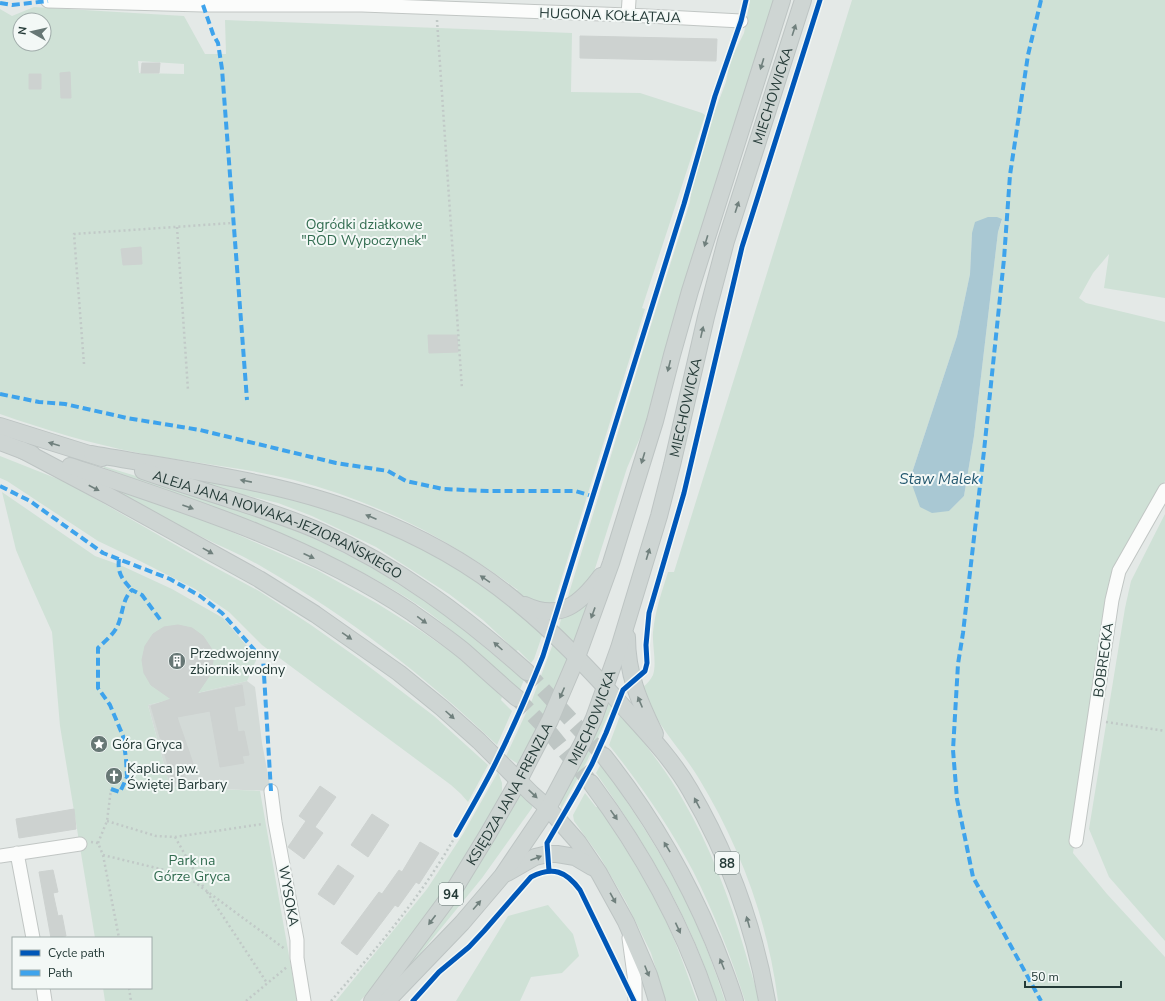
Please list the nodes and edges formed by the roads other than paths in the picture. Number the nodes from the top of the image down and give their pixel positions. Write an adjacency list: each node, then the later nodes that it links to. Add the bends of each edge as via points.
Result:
1 (629, 0): 7 (street)
2 (782, 0): 14 (main road, MIECHOWICKA / 94, one-way to 14, via 690,291 655,421)
3 (803, 0): 15 (main road, MIECHOWICKA / 94, one-way to 3, via 659,516 726,241)
4 (47, 1): 5 (street, HUGONA KOŁŁĄTAJA)
5 (203, 2): 6 (street, HUGONA KOŁŁĄTAJA)
6 (362, 3): 7 (street, HUGONA KOŁŁĄTAJA)
7 (628, 15): 8 (street, HUGONA KOŁŁĄTAJA)
8 (741, 21)
9 (0, 426): 12 (main road, ALEJA JANA NOWAKA-JEZIORAŃSKIEGO, one-way to 9)
10 (0, 442): 11 (main road, ALEJA JANA NOWAKA-JEZIORAŃSKIEGO)
11 (22, 450): 20 (main road, ALEJA JANA NOWAKA-JEZIORAŃSKIEGO, one-way to 20, via 191,507 324,562 411,612 464,651); 23 (main road, one-way to 23, via 252,575 315,614 399,673)
12 (92, 454): 16 (main road, one-way to 12, via 424,542 326,500 248,481); 18 (main road, ALEJA JANA NOWAKA-JEZIORAŃSKIEGO, one-way to 12, via 488,637 406,578 320,531)
13 (1165, 490): 27 (street, BOBRECKA, via 1119,571 1112,600)
14 (611, 564): 16 (main road, via 585,597 565,609 542,611); 17 (main road, MIECHOWICKA / 94, one-way to 17)
15 (636, 591): 19 (main road, MIECHOWICKA / 94); 21 (main road, one-way to 15, via 639,701 629,664 627,637)
16 (517, 601): 17 (main road)
17 (577, 657): 19 (main road, 88); 23 (main road, KSIĘDZA JANA FRENZLA / 94, one-way to 23, via 550,720)
18 (528, 672)
19 (606, 688): 21 (main road, 88); 26 (main road, MIECHOWICKA / 94, via 582,744)
20 (516, 698)
21 (662, 750): 44 (main road, 88, one-way to 21, via 745,909 720,847 689,788)
22 (604, 756): 43 (main road, one-way to 22, via 684,878 653,825)
23 (519, 780): 26 (main road, one-way to 26); 39 (main road, KSIĘDZA JANA FRENZLA / 94, one-way to 39, via 452,893)
24 (591, 783): 42 (main road, one-way to 42, via 626,832 664,898 691,955)
25 (271, 791): 38 (street, WYSOKA, via 297,940 297,958)
26 (548, 808): 31 (main road, via 578,842); 32 (main road, 94)
27 (1076, 842)
28 (86, 843): 29 (street)
29 (17, 854): 30 (street); 34 (street)
30 (0, 856)
31 (599, 873): 32 (main road, one-way to 31, via 535,857 548,854 575,857); 33 (main road, one-way to 33)
32 (502, 876): 36 (main road, 94, one-way to 32, via 462,923)
33 (626, 922): 40 (street, via 635,982); 41 (main road, one-way to 41, via 649,975)
34 (33, 937)
35 (43, 989): 37 (street)
36 (389, 1000)
37 (46, 1001)
38 (304, 1001)
39 (372, 1001)
40 (635, 1001)
41 (657, 1001)
42 (708, 1001)
43 (735, 1001)
44 (767, 1001)

